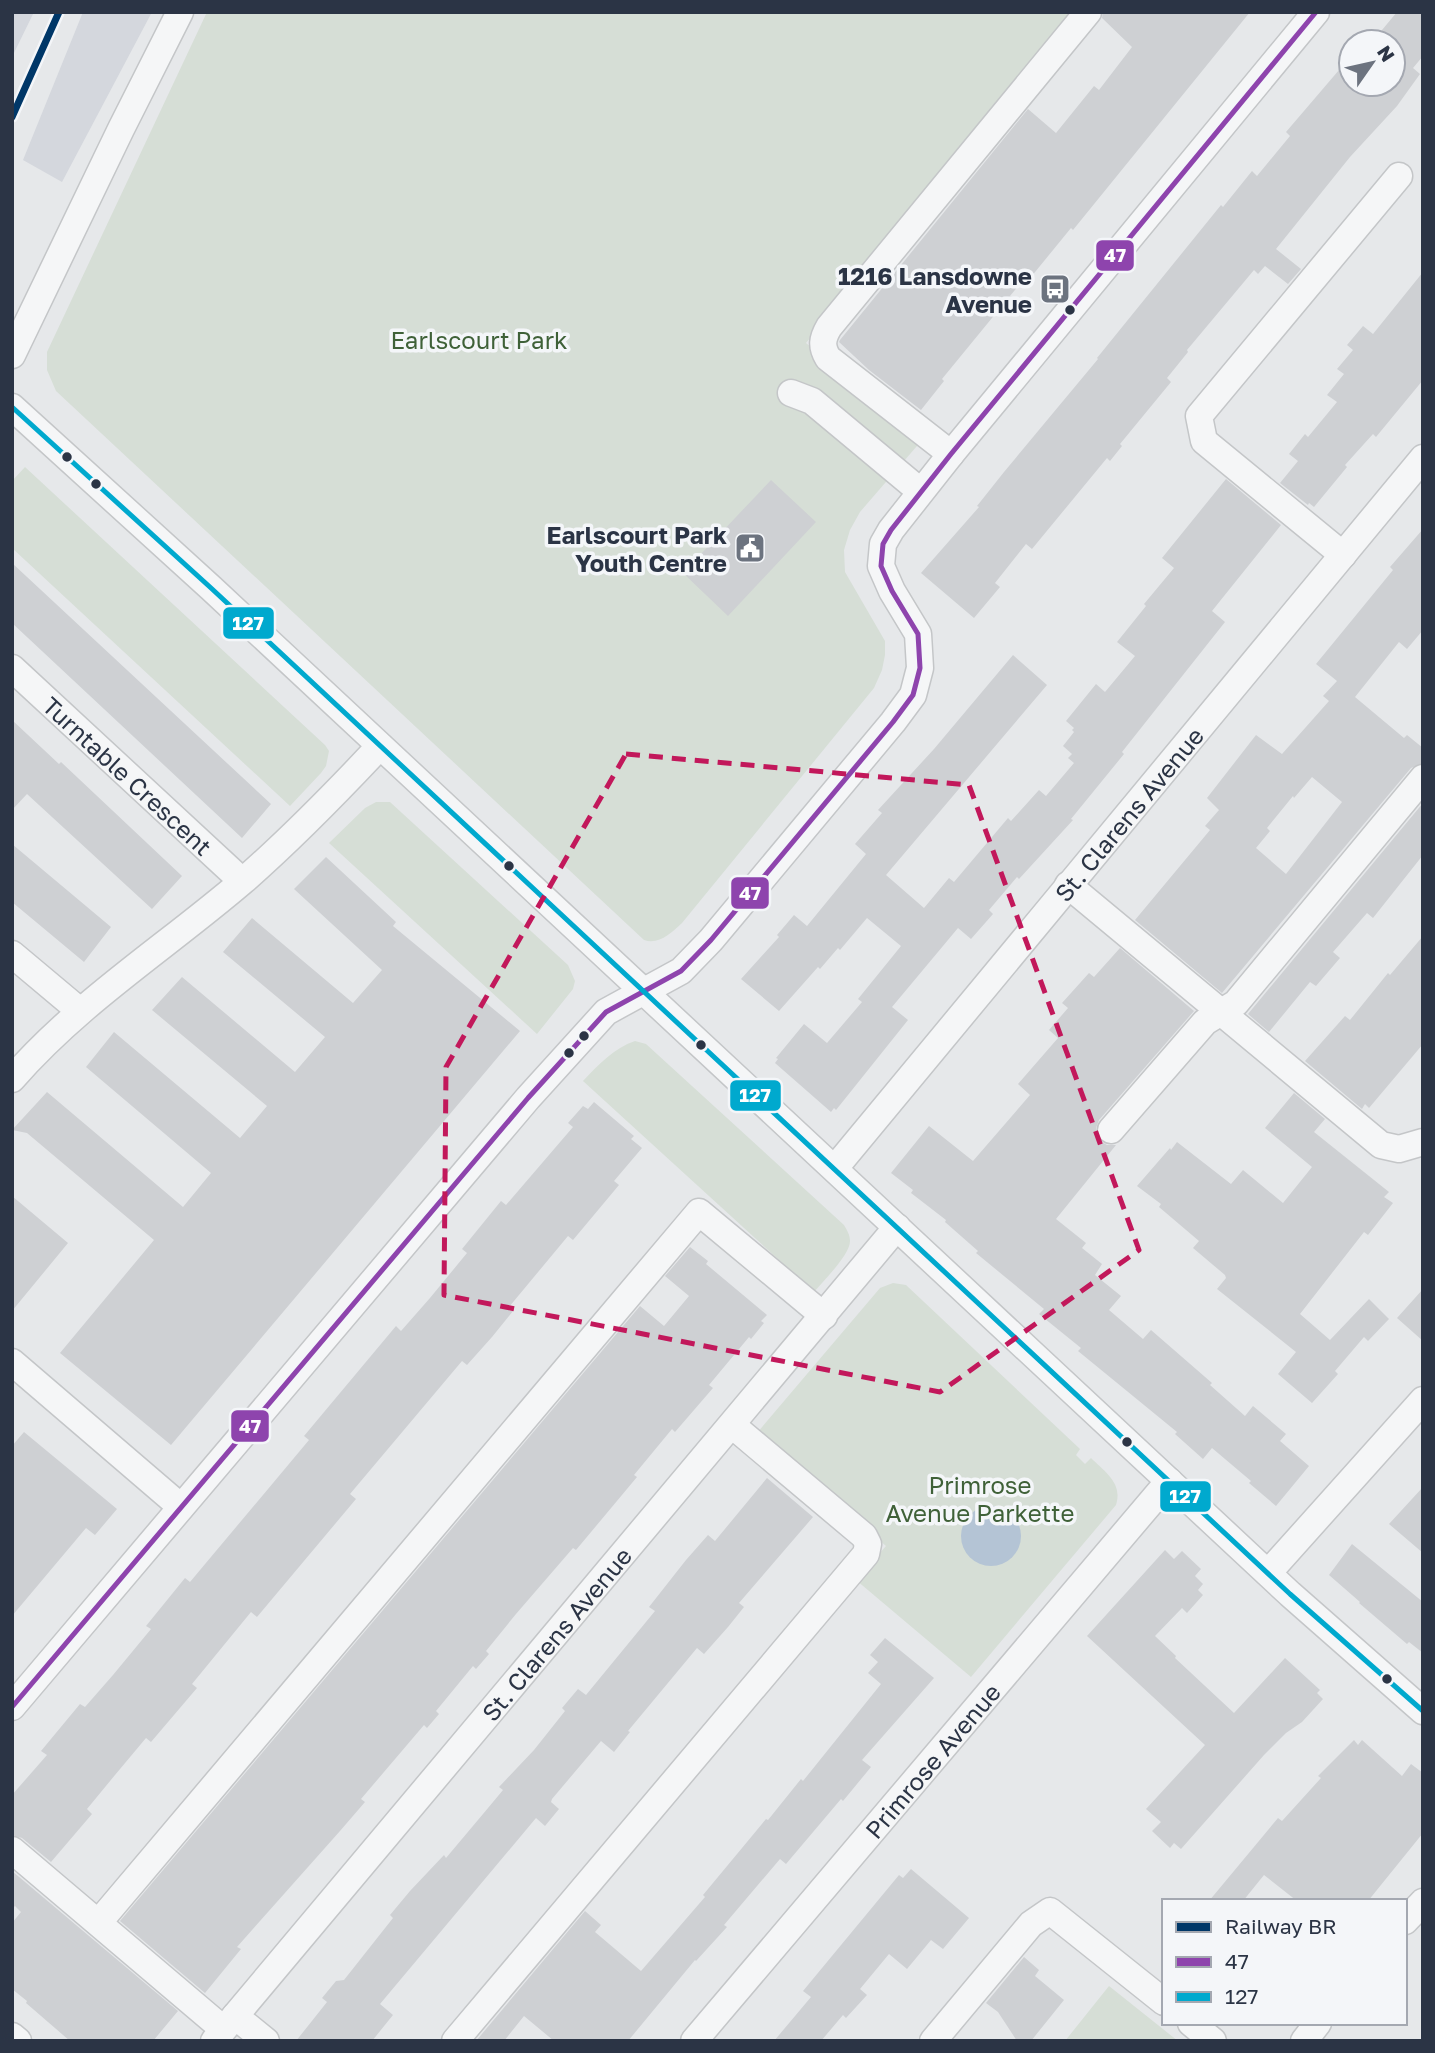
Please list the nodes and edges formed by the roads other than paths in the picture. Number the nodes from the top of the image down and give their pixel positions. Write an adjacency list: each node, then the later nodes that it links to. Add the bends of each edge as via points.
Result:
1 (180, 12): 5 (street)
2 (1088, 12): 8 (street, via 823,337 822,348 828,358)
3 (1316, 12): 8 (street)
4 (1399, 176): 11 (street, via 1199,416 1204,441)
5 (12, 355)
6 (791, 393): 10 (street, via 812,401)
7 (12, 407): 13 (street)
8 (951, 454): 10 (street)
9 (1423, 458): 11 (street, St. Clarens Avenue)
10 (920, 491): 18 (street, via 883,544 881,566 918,634 920,668 913,695 711,940 681,971)
11 (1343, 555): 16 (street, St. Clarens Avenue)
12 (12, 668): 15 (street, Turntable Crescent)
13 (380, 746): 15 (street); 18 (street)
14 (1423, 778): 20 (street, via 1236,1003)
15 (242, 881): 19 (street)
16 (1068, 885): 20 (street); 24 (street, St. Clarens Avenue)
17 (12, 954): 19 (street)
18 (644, 991): 24 (street); 31 (street, via 597,1021)
19 (80, 1011): 21 (street)
20 (1219, 1013): 22 (street, via 1205,1021); 23 (street, via 1381,1145 1399,1149)
21 (12, 1079)
22 (1111, 1130)
23 (1423, 1142)
24 (835, 1168): 25 (street)
25 (897, 1227): 26 (street, St. Clarens Avenue); 30 (street)
26 (824, 1316): 29 (street, St. Clarens Avenue); 38 (street, via 699,1212)
27 (12, 1362): 31 (street)
28 (1423, 1400): 32 (street)
29 (732, 1425): 42 (street, St. Clarens Avenue); 46 (street, via 864,1536 866,1554)
30 (1169, 1481): 32 (street); 47 (street, Primrose Avenue)
31 (181, 1507): 33 (street)
32 (1268, 1573): 34 (street)
33 (12, 1707)
34 (1423, 1711)
35 (12, 1850): 38 (street)
36 (1423, 1902): 37 (street)
37 (1407, 1919)
38 (99, 1922): 42 (street)
39 (1162, 2000): 48 (street, via 1050,1911 1031,1924)
40 (1193, 2025): 49 (street)
41 (1316, 2025): 50 (street)
42 (224, 2028): 45 (street)
43 (12, 2036): 44 (street)
44 (18, 2041)
45 (266, 2041)
46 (455, 2041)
47 (694, 2041)
48 (933, 2041)
49 (1213, 2041)
50 (1304, 2041)

